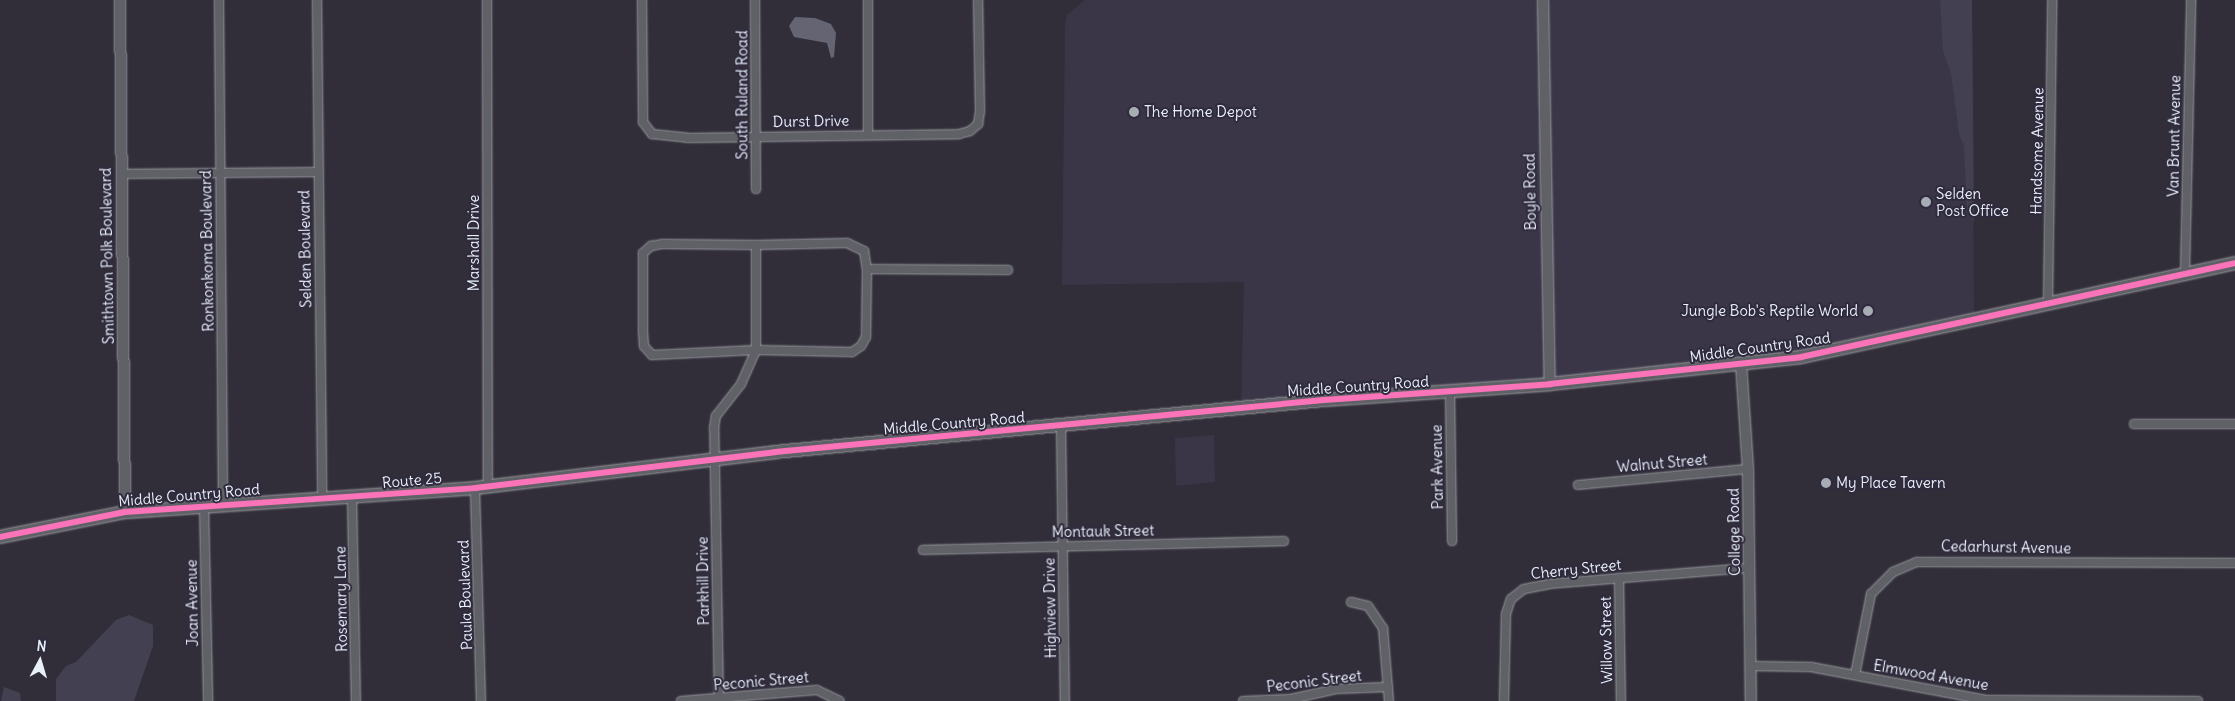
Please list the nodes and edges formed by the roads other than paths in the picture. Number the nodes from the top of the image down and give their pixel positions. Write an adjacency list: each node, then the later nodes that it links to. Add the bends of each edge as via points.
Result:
1 (120, 0): 15 (street, Smithtown Polk Boulevard)
2 (218, 0): 16 (street, Ronkonkoma Boulevard)
3 (317, 0): 14 (street, Selden Boulevard)
4 (487, 0): 34 (street, Marshall Drive)
5 (642, 0): 13 (street, Durst Drive, via 642,112 646,129 652,134 688,138)
6 (755, 0): 13 (street, South Ruland Road)
7 (868, 0): 12 (street)
8 (978, 0): 12 (street, Durst Drive, via 978,124 959,134)
9 (1543, 0): 26 (street, Boyle Road)
10 (2052, 0): 23 (street, Handsome Avenue)
11 (2191, 0): 22 (street, Van Brunt Avenue)
12 (868, 134): 13 (street, Durst Drive)
13 (755, 135): 17 (street, South Ruland Road)
14 (317, 172): 16 (street); 36 (street, Selden Boulevard)
15 (121, 174): 16 (street); 39 (street, Smithtown Polk Boulevard)
16 (220, 174): 37 (street, Ronkonkoma Boulevard)
17 (756, 190)
18 (756, 245): 20 (street, via 847,243 864,251); 24 (street); 24 (street, via 651,246 643,253 643,331 644,346 652,355)
19 (2235, 263): 22 (main road, Middle Country Road)
20 (867, 269): 21 (street); 24 (street, via 866,337 861,346 852,352)
21 (1008, 270)
22 (2184, 272): 23 (main road, Middle Country Road)
23 (2048, 303): 25 (main road, Middle Country Road, via 1804,356)
24 (756, 350): 31 (street, Parkhill Drive, via 741,384 716,416)
25 (1741, 363): 26 (main road, Middle Country Road); 32 (street, College Road)
26 (1550, 384): 27 (main road, Middle Country Road)
27 (1450, 392): 30 (main road, Middle Country Road, via 1324,400); 42 (street, Park Avenue)
28 (2134, 424): 29 (street)
29 (2235, 424)
30 (1061, 425): 31 (main road, Middle Country Road); 43 (street, Highview Drive)
31 (714, 460): 34 (main road, Middle Country Road); 53 (street, Parkhill Drive)
32 (1748, 469): 33 (street, Walnut Street); 46 (street, College Road)
33 (1578, 484)
34 (481, 487): 35 (main road, Route 25); 57 (street, Paula Boulevard)
35 (352, 497): 36 (main road, Middle Country Road); 56 (street, Rosemary Lane)
36 (322, 498): 37 (main road, Middle Country Road)
37 (223, 502): 38 (main road, Middle Country Road)
38 (204, 504): 39 (main road, Middle Country Road); 55 (street, Joan Avenue)
39 (125, 512): 40 (main road, Middle Country Road)
40 (0, 537)
41 (1284, 541): 43 (street, Montauk Street)
42 (1452, 542)
43 (1063, 547): 44 (street, Montauk Street); 61 (street, Highview Drive)
44 (923, 550)
45 (2235, 563): 50 (street, Cedarhurst Avenue, via 1916,562 1893,572 1871,594)
46 (1749, 568): 47 (street, Cherry Street); 49 (street, College Road)
47 (1619, 578): 64 (street, Cherry Street, via 1537,585 1515,594 1506,614); 65 (street, Willow Street)
48 (1350, 602): 51 (street, via 1368,606 1383,628)
49 (1750, 666): 50 (street, Elmwood Avenue, via 1811,667); 66 (street, College Road)
50 (1855, 675): 54 (street, Elmwood Avenue)
51 (1388, 687): 62 (street, Peconic Street, via 1336,689 1292,699); 63 (street)
52 (816, 690): 53 (street, Peconic Street); 59 (street); 60 (street, Peconic Street)
53 (720, 700): 58 (street, Peconic Street)
54 (1986, 700): 67 (street, Elmwood Avenue)
55 (208, 701)
56 (356, 701)
57 (481, 701)
58 (681, 701)
59 (816, 701)
60 (840, 701)
61 (1065, 701)
62 (1243, 701)
63 (1389, 701)
64 (1504, 701)
65 (1621, 701)
66 (1751, 701)
67 (2198, 701)

